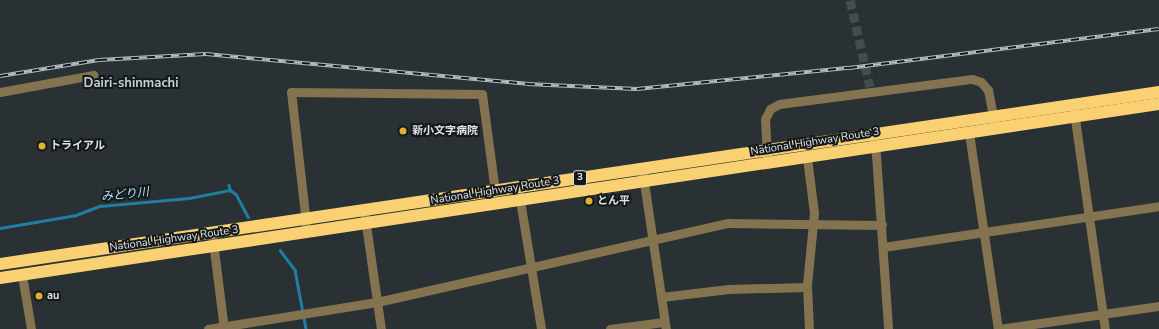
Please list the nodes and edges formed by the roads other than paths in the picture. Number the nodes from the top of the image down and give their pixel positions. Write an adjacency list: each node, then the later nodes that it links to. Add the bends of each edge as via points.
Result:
1 (93, 75): 2 (street)
2 (0, 92)
3 (1159, 92): 4 (highway, National Highway Route 3 / 3)
4 (1074, 104): 6 (street); 7 (highway, National Highway Route 3 / 3)
5 (1159, 104): 6 (highway, National Highway Route 3 / 3)
6 (1075, 117): 7 (highway, National Highway Route 3 / 3); 20 (street)
7 (994, 122): 8 (highway, National Highway Route 3 / 3); 9 (highway, National Highway Route 3 / 3); 10 (street, via 988,90 981,82 972,79 870,90 779,104 770,109 765,119)
8 (969, 133): 9 (highway, National Highway Route 3 / 3); 25 (street)
9 (875, 140): 10 (highway, National Highway Route 3 / 3); 11 (highway, National Highway Route 3 / 3); 24 (street)
10 (766, 151): 12 (street); 13 (highway, National Highway Route 3 / 3)
11 (807, 158): 12 (highway, National Highway Route 3 / 3); 23 (street)
12 (768, 163): 14 (highway, National Highway Route 3 / 3)
13 (642, 169): 14 (street); 15 (highway, National Highway Route 3 / 3)
14 (644, 182): 17 (highway, National Highway Route 3 / 3); 28 (street)
15 (518, 188): 16 (highway, National Highway Route 3 / 3); 17 (street)
16 (495, 192): 19 (highway, National Highway Route 3 / 3); 21 (street, via 482,94 291,92)
17 (520, 200): 22 (highway, National Highway Route 3 / 3); 32 (street)
18 (1159, 206): 20 (street)
19 (364, 211): 21 (highway, National Highway Route 3 / 3); 22 (street)
20 (1090, 217): 25 (street); 39 (street)
21 (306, 220): 26 (street); 27 (highway, National Highway Route 3 / 3)
22 (365, 224): 26 (highway, National Highway Route 3 / 3); 37 (street)
23 (814, 224): 24 (street); 28 (street, via 728,223); 35 (street)
24 (882, 226): 30 (street)
25 (984, 231): 30 (street); 49 (street)
26 (307, 232): 29 (highway, National Highway Route 3 / 3)
27 (212, 234): 29 (street); 31 (highway, National Highway Route 3 / 3)
28 (654, 241): 32 (street); 36 (street)
29 (214, 247): 33 (highway, National Highway Route 3 / 3); 41 (street)
30 (883, 247): 48 (street)
31 (0, 264)
32 (531, 267): 37 (street); 45 (street)
33 (22, 275): 34 (highway, National Highway Route 3 / 3); 42 (street)
34 (0, 278)
35 (807, 287): 36 (street, via 728,289); 47 (street)
36 (661, 297): 40 (street)
37 (377, 302): 41 (street); 44 (street)
38 (1159, 306): 39 (street)
39 (1103, 316): 49 (street); 50 (street)
40 (665, 325): 46 (street)
41 (224, 328): 43 (street)
42 (31, 329)
43 (208, 329)
44 (381, 329)
45 (541, 329)
46 (610, 329)
47 (809, 329)
48 (888, 329)
49 (998, 329)
50 (1105, 329)

